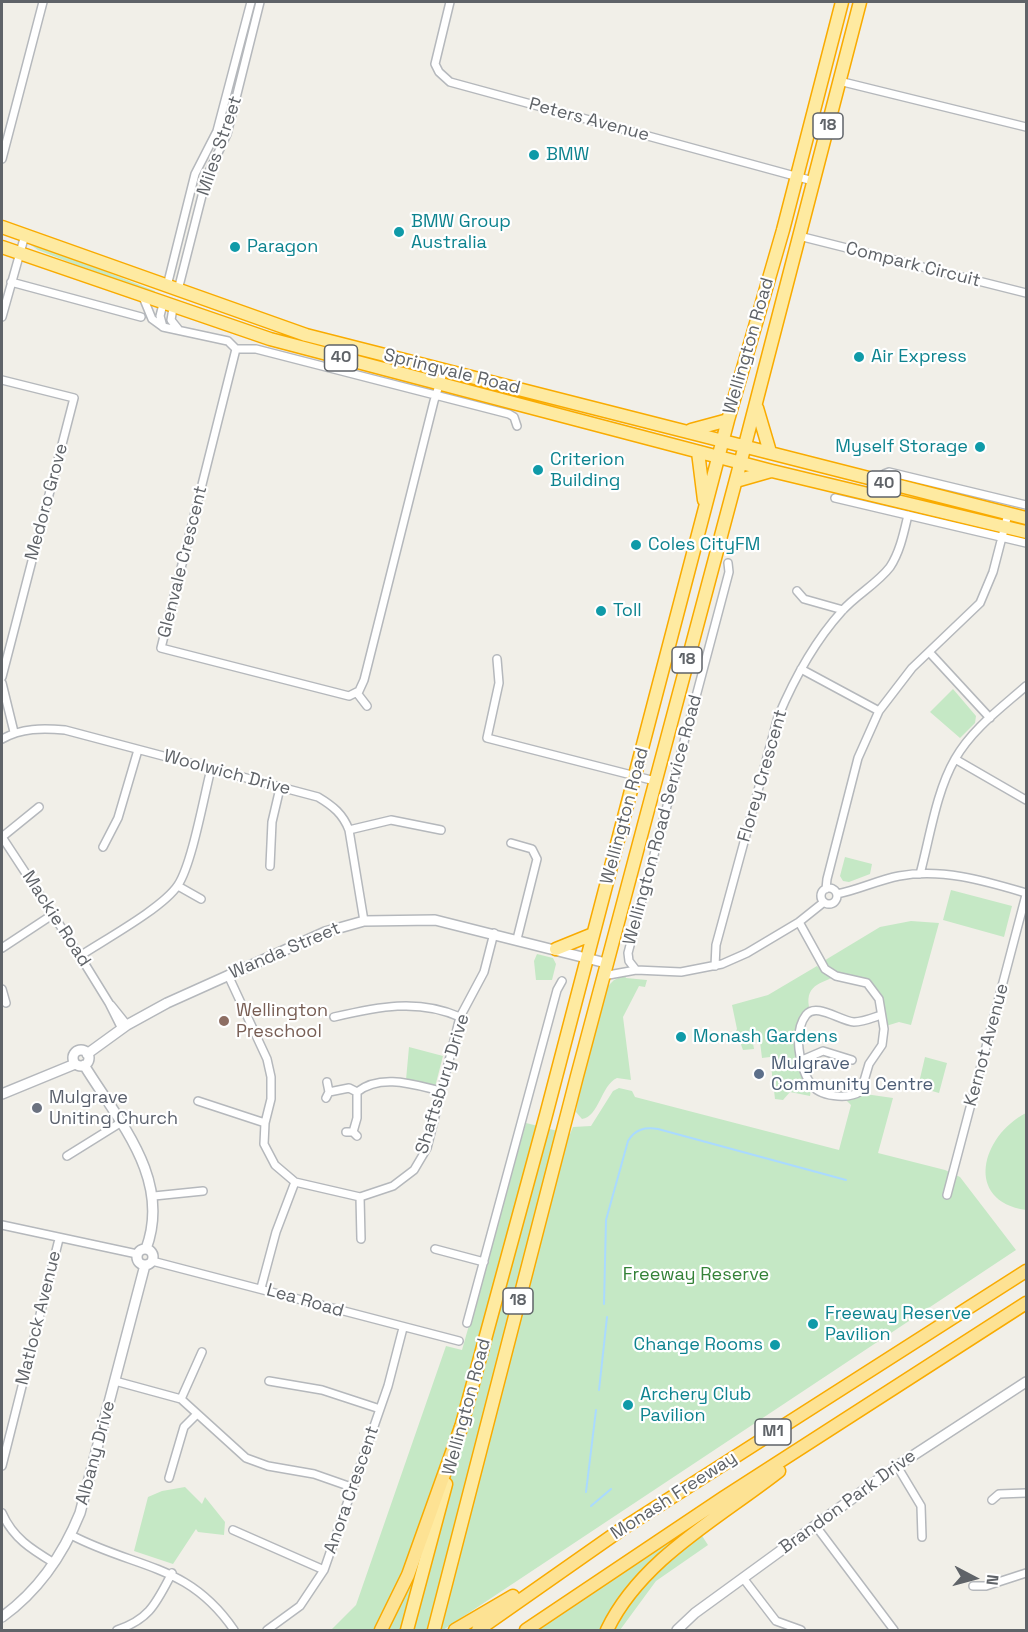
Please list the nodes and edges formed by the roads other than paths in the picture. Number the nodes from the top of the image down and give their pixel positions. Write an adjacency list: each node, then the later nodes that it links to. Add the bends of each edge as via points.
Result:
1 (43, 2): 17 (street)
2 (251, 2): 7 (street, Miles Street)
3 (260, 2): 8 (street, Miles Street)
4 (450, 2): 13 (street, Peters Avenue, via 436,56 439,72 450,82)
5 (842, 2): 18 (highway, Wellington Road / 18)
6 (860, 2): 9 (highway, Wellington Road / 18)
7 (240, 42): 8 (street); 10 (street, Miles Street)
8 (250, 45): 12 (street, Miles Street)
9 (840, 81): 14 (street); 19 (highway, Wellington Road / 18)
10 (228, 89): 12 (street); 15 (street, Miles Street)
11 (509, 89): 13 (street)
12 (238, 91): 16 (street, Miles Street)
13 (507, 97): 18 (street, Peters Avenue)
14 (1026, 127)
15 (217, 131): 16 (street); 23 (street, Miles Street, via 195,174)
16 (227, 134): 24 (street, Miles Street, via 207,176)
17 (2, 159)
18 (797, 176): 19 (street, Peters Avenue); 42 (highway, Wellington Road / 18)
19 (813, 181): 22 (highway, Wellington Road / 18)
20 (2, 227): 21 (highway, Springvale Road / 40)
21 (25, 235): 26 (street); 28 (highway, Springvale Road / 40)
22 (799, 236): 29 (street, Compark Circuit); 41 (highway, Wellington Road / 18)
23 (179, 240): 24 (street); 28 (street, Miles Street)
24 (190, 243): 28 (street, Miles Street)
25 (2, 247): 26 (highway, Springvale Road / 40)
26 (20, 252): 27 (street); 30 (highway, Springvale Road / 40)
27 (11, 282): 32 (street); 33 (street)
28 (173, 288): 31 (highway); 37 (highway, Springvale Road / 40, via 280,327)
29 (1026, 293)
30 (143, 297): 31 (highway, Springvale Road / 40); 34 (street, via 152,319)
31 (168, 306): 34 (street, via 160,316); 35 (street, via 171,320); 39 (highway, Springvale Road / 40, via 270,339)
32 (141, 316)
33 (2, 317)
34 (163, 327): 35 (street, Springvale Road)
35 (179, 330): 36 (street, Springvale Road, via 228,341)
36 (236, 349): 40 (street, Springvale Road, via 256,349); 74 (street, Glenvale Crescent, via 161,648 346,695)
37 (444, 370): 39 (street); 44 (highway, Springvale Road / 40)
38 (2, 380): 71 (street, Medoro Grove, via 74,398)
39 (441, 384): 40 (street); 47 (highway, Springvale Road / 40)
40 (437, 396): 43 (street, Springvale Road, via 509,414); 74 (street, via 364,680)
41 (756, 404): 46 (highway, Wellington Road / 18); 48 (highway)
42 (728, 420): 44 (highway); 45 (highway, Wellington Road / 18)
43 (518, 426)
44 (687, 431): 45 (highway, Springvale Road / 40)
45 (723, 441): 46 (highway, Springvale Road / 40); 49 (highway, Wellington Road / 18)
46 (745, 446): 48 (highway, Springvale Road / 40); 50 (highway, Wellington Road / 18)
47 (698, 452): 49 (highway, Springvale Road / 40); 58 (highway)
48 (770, 452): 53 (highway, Springvale Road / 40)
49 (719, 457): 50 (highway, Springvale Road / 40); 58 (highway, Wellington Road / 18)
50 (741, 462): 51 (highway, Springvale Road / 40); 52 (highway, Wellington Road / 18)
51 (772, 471): 52 (highway); 54 (highway, Springvale Road / 40)
52 (736, 481): 84 (highway, Wellington Road / 18)
53 (875, 481): 55 (street); 57 (street, via 880,475 894,472); 59 (highway, Springvale Road / 40)
54 (838, 492): 55 (highway, Springvale Road / 40); 56 (street); 56 (street)
55 (872, 494): 62 (highway, Springvale Road / 40)
56 (847, 500): 60 (street)
57 (1026, 504)
58 (705, 510): 83 (highway, Wellington Road / 18)
59 (1008, 514): 61 (highway, Springvale Road / 40); 62 (street)
60 (908, 515): 62 (street); 67 (street, Florey Crescent, via 890,566)
61 (1026, 518)
62 (1004, 532): 63 (highway, Springvale Road / 40); 64 (street); 68 (street, via 980,603)
63 (1026, 532)
64 (1026, 543)
65 (728, 563): 97 (street, Wellington Road Service Road, via 729,572)
66 (797, 591): 67 (street, via 804,599)
67 (843, 610): 70 (street, Florey Crescent)
68 (930, 653): 76 (street, via 912,668); 77 (street)
69 (497, 659): 83 (street, via 499,683 487,738)
70 (801, 669): 76 (street); 114 (street, Florey Crescent, via 778,717 716,945)
71 (2, 677)
72 (2, 682): 78 (street)
73 (1026, 687): 77 (street)
74 (357, 693): 75 (street)
75 (367, 705)
76 (879, 711): 98 (street, via 858,758)
77 (990, 718): 81 (street)
78 (14, 732): 79 (street, Woolwich Drive); 80 (street, Woolwich Drive, via 65,729)
79 (2, 740)
80 (138, 750): 82 (street, Woolwich Drive); 92 (street, via 118,818)
81 (955, 759): 86 (street); 94 (street)
82 (211, 769): 85 (street, Woolwich Drive); 96 (street)
83 (635, 776): 84 (street); 107 (highway, Wellington Road / 18)
84 (655, 781): 95 (highway, Wellington Road / 18)
85 (280, 788): 88 (street, Woolwich Drive, via 331,804); 93 (street, via 272,822)
86 (1026, 800)
87 (39, 807): 90 (street)
88 (349, 830): 89 (street, via 391,820); 104 (street, Woolwich Drive)
89 (441, 830)
90 (2, 837): 103 (street, Mackie Road)
91 (511, 843): 108 (street, via 532,849 537,859)
92 (103, 847)
93 (270, 866)
94 (920, 874): 99 (street, via 884,879); 100 (street, via 962,876)
95 (627, 883): 97 (street, Wellington Road); 113 (highway, Wellington Road / 18)
96 (178, 886): 101 (street); 111 (street)
97 (645, 888): 115 (street, Wellington Road Service Road, via 627,956)
98 (826, 888): 99 (street); 102 (street, via 822,894)
99 (837, 894): 102 (street, via 833,903)
100 (1026, 894): 142 (street, Kernot Avenue)
101 (201, 899)
102 (824, 902): 105 (street)
103 (52, 915): 109 (street); 111 (street, Mackie Road)
104 (364, 921): 106 (street, Wanda Street, via 417,918); 116 (street, Wanda Street, via 325,932)
105 (799, 922): 114 (street, via 747,953); 121 (street, via 825,969 872,987)
106 (494, 933): 108 (street, Wanda Street); 123 (street, Shaftsbury Drive, via 484,972)
107 (593, 934): 110 (highway); 112 (highway, Wellington Road / 18)
108 (517, 939): 110 (street, Wanda Street)
109 (2, 948)
110 (556, 949): 112 (street, Wanda Street)
111 (80, 956): 124 (street, Mackie Road)
112 (587, 957): 113 (street, Wanda Street); 136 (highway, Wellington Road / 18)
113 (606, 963): 117 (highway, Wellington Road / 18)
114 (715, 966): 115 (street, via 681,972)
115 (636, 970): 117 (street)
116 (228, 975): 124 (street, Wanda Street); 134 (street, via 267,1059 271,1099)
117 (603, 976): 138 (highway, Wellington Road / 18)
118 (562, 981): 151 (street, Wellington Road)
119 (2, 989): 120 (street)
120 (6, 1003)
121 (881, 1015): 126 (street, via 855,1022 810,1012 800,1031); 126 (street, via 882,1045 869,1064 858,1094 839,1095 817,1089 810,1083)
122 (334, 1017): 123 (street, via 383,1005 414,1005)
123 (460, 1017): 130 (street, Shaftsbury Drive)
124 (124, 1027): 125 (street, Wanda Street)
125 (87, 1054): 128 (street, via 88,1059); 128 (street, Wanda Street, via 74,1053)
126 (802, 1060): 127 (street, via 823,1051)
127 (852, 1060)
128 (80, 1064): 132 (street); 135 (street)
129 (327, 1082): 131 (street, via 328,1095 349,1088)
130 (441, 1091): 131 (street, via 400,1081 364,1086); 144 (street, Shaftsbury Drive, via 427,1148 414,1170 393,1186)
131 (357, 1092): 137 (street, via 357,1118)
132 (2, 1094)
133 (198, 1101): 134 (street)
134 (265, 1123): 140 (street, via 264,1144 275,1165)
135 (120, 1124): 139 (street); 143 (street, via 143,1160)
136 (541, 1133): 138 (highway); 166 (highway, Wellington Road / 18)
137 (352, 1134)
138 (561, 1138): 187 (highway, Wellington Road / 18)
139 (67, 1156)
140 (296, 1182): 144 (street); 154 (street, via 276,1232)
141 (203, 1191): 143 (street)
142 (947, 1195)
143 (154, 1196): 148 (street)
144 (360, 1197): 147 (street)
145 (2, 1225): 146 (street)
146 (59, 1239): 150 (street); 168 (street, Matlock Avenue)
147 (361, 1239)
148 (146, 1249): 150 (street); 152 (street, via 152,1254)
149 (435, 1250): 151 (street)
150 (137, 1254): 152 (street, via 138,1261)
151 (484, 1262): 156 (street, Wellington Road)
152 (148, 1263): 154 (street, Lea Road); 161 (street, Albany Drive)
153 (1026, 1271): 176 (highway, Monash Freeway / M1)
154 (261, 1288): 157 (street, Lea Road)
155 (1026, 1303): 167 (highway, Monash Freeway / M1)
156 (467, 1323)
157 (403, 1328): 158 (street, Lea Road); 164 (street, Anora Crescent)
158 (459, 1341)
159 (202, 1352): 163 (street)
160 (269, 1380): 164 (street, via 322,1390)
161 (115, 1381): 163 (street); 178 (street, Albany Drive)
162 (1026, 1382): 169 (street, Brandon Park Drive)
163 (181, 1399): 165 (street)
164 (380, 1409): 171 (street, Anora Crescent)
165 (198, 1414): 170 (street, via 184,1427); 171 (street, via 246,1458)
166 (461, 1427): 191 (highway, via 408,1575); 192 (highway, Wellington Road / 18)
167 (830, 1431): 195 (highway, Monash Freeway / M1); 196 (highway, via 651,1569 628,1595)
168 (2, 1466)
169 (897, 1466): 175 (street, Brandon Park Drive); 179 (street, via 921,1506)
170 (169, 1478)
171 (354, 1488): 181 (street, Anora Crescent)
172 (1026, 1493): 173 (street, via 999,1494)
173 (992, 1500)
174 (2, 1513): 180 (street, via 11,1532)
175 (815, 1525): 184 (street, Brandon Park Drive); 199 (street)
176 (622, 1529): 193 (highway); 194 (highway, Monash Freeway / M1)
177 (233, 1530): 181 (street)
178 (71, 1535): 180 (street, Albany Drive); 182 (street)
179 (922, 1537)
180 (54, 1563): 186 (street, Albany Drive, via 20,1604)
181 (324, 1570): 190 (street, Anora Crescent, via 300,1606)
182 (172, 1573): 188 (street, via 141,1621); 189 (street, via 221,1611)
183 (1026, 1573): 185 (street, via 986,1586)
184 (743, 1578): 197 (street, Brandon Park Drive); 198 (street, via 776,1621)
185 (973, 1586)
186 (2, 1617)
187 (435, 1625)
188 (117, 1630)
189 (234, 1630)
190 (267, 1630)
191 (381, 1630)
192 (407, 1630)
193 (455, 1630)
194 (478, 1630)
195 (526, 1630)
196 (607, 1630)
197 (676, 1630)
198 (801, 1630)
199 (894, 1630)

